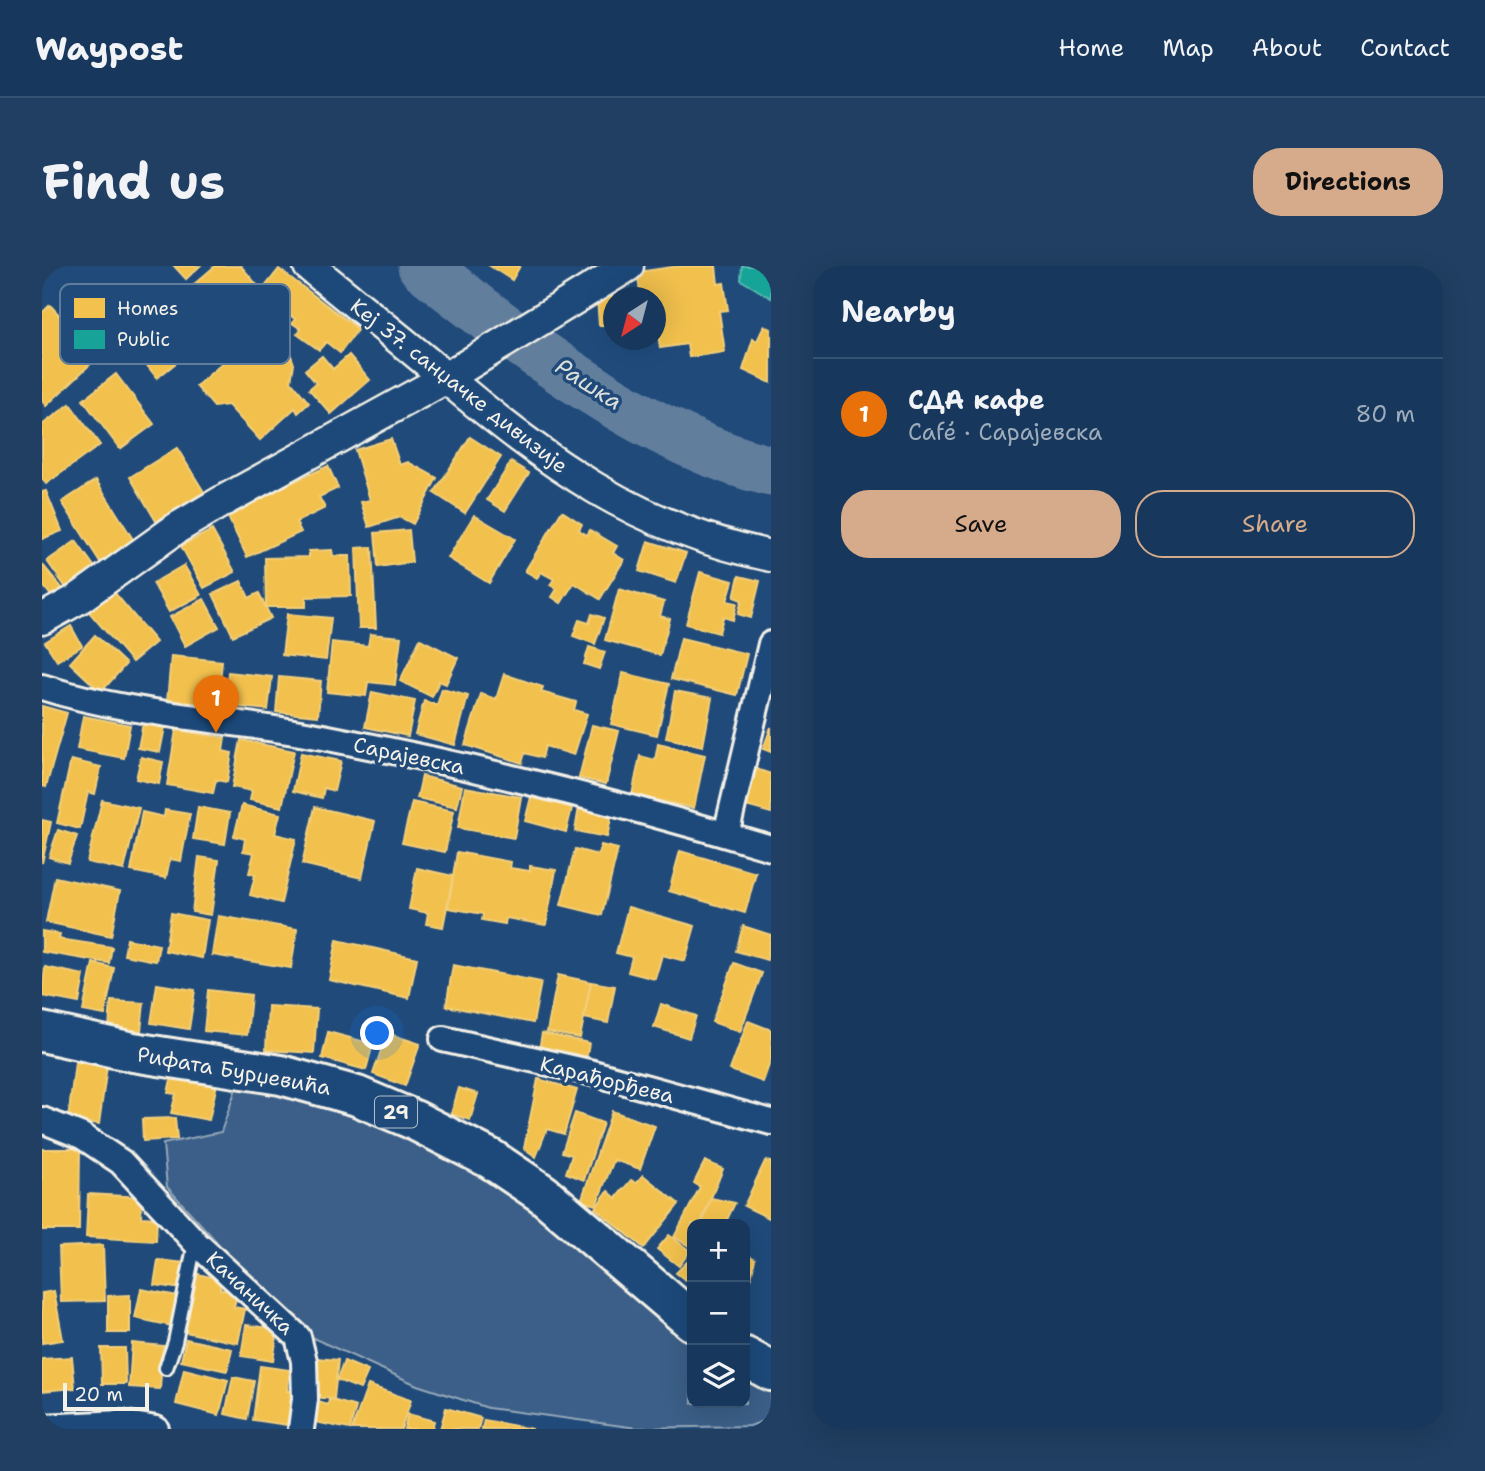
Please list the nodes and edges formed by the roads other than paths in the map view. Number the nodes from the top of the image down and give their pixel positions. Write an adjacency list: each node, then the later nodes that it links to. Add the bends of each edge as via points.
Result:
1 (309, 266): 3 (street, Кеј 37. санџачке дивизије)
2 (628, 266): 3 (street)
3 (446, 378): 4 (street, Кеј 37. санџачке дивизије, via 566,473 615,500 699,537); 5 (street, via 210,508)
4 (771, 556)
5 (42, 619)
6 (771, 643): 8 (street)
7 (42, 687): 8 (street, Сарајевска, via 132,710 321,737 432,760)
8 (726, 834): 9 (street, Сарајевска)
9 (771, 848)
10 (42, 1032): 15 (main road, Рифата Бурџевића / 29, via 133,1052 281,1075 357,1096 414,1120 491,1159 542,1194)
11 (443, 1039): 13 (street, Карађорђева, via 593,1073)
12 (42, 1120): 14 (street, Качаничка, via 82,1136 121,1162)
13 (771, 1122)
14 (195, 1243): 17 (lane, Качаничка); 21 (street, Качаничка, via 298,1338 304,1361)
15 (687, 1317)
16 (750, 1360): 18 (main road)
17 (166, 1368)
18 (771, 1371)
19 (42, 1427): 20 (street, via 121,1423)
20 (156, 1429)
21 (301, 1429)

